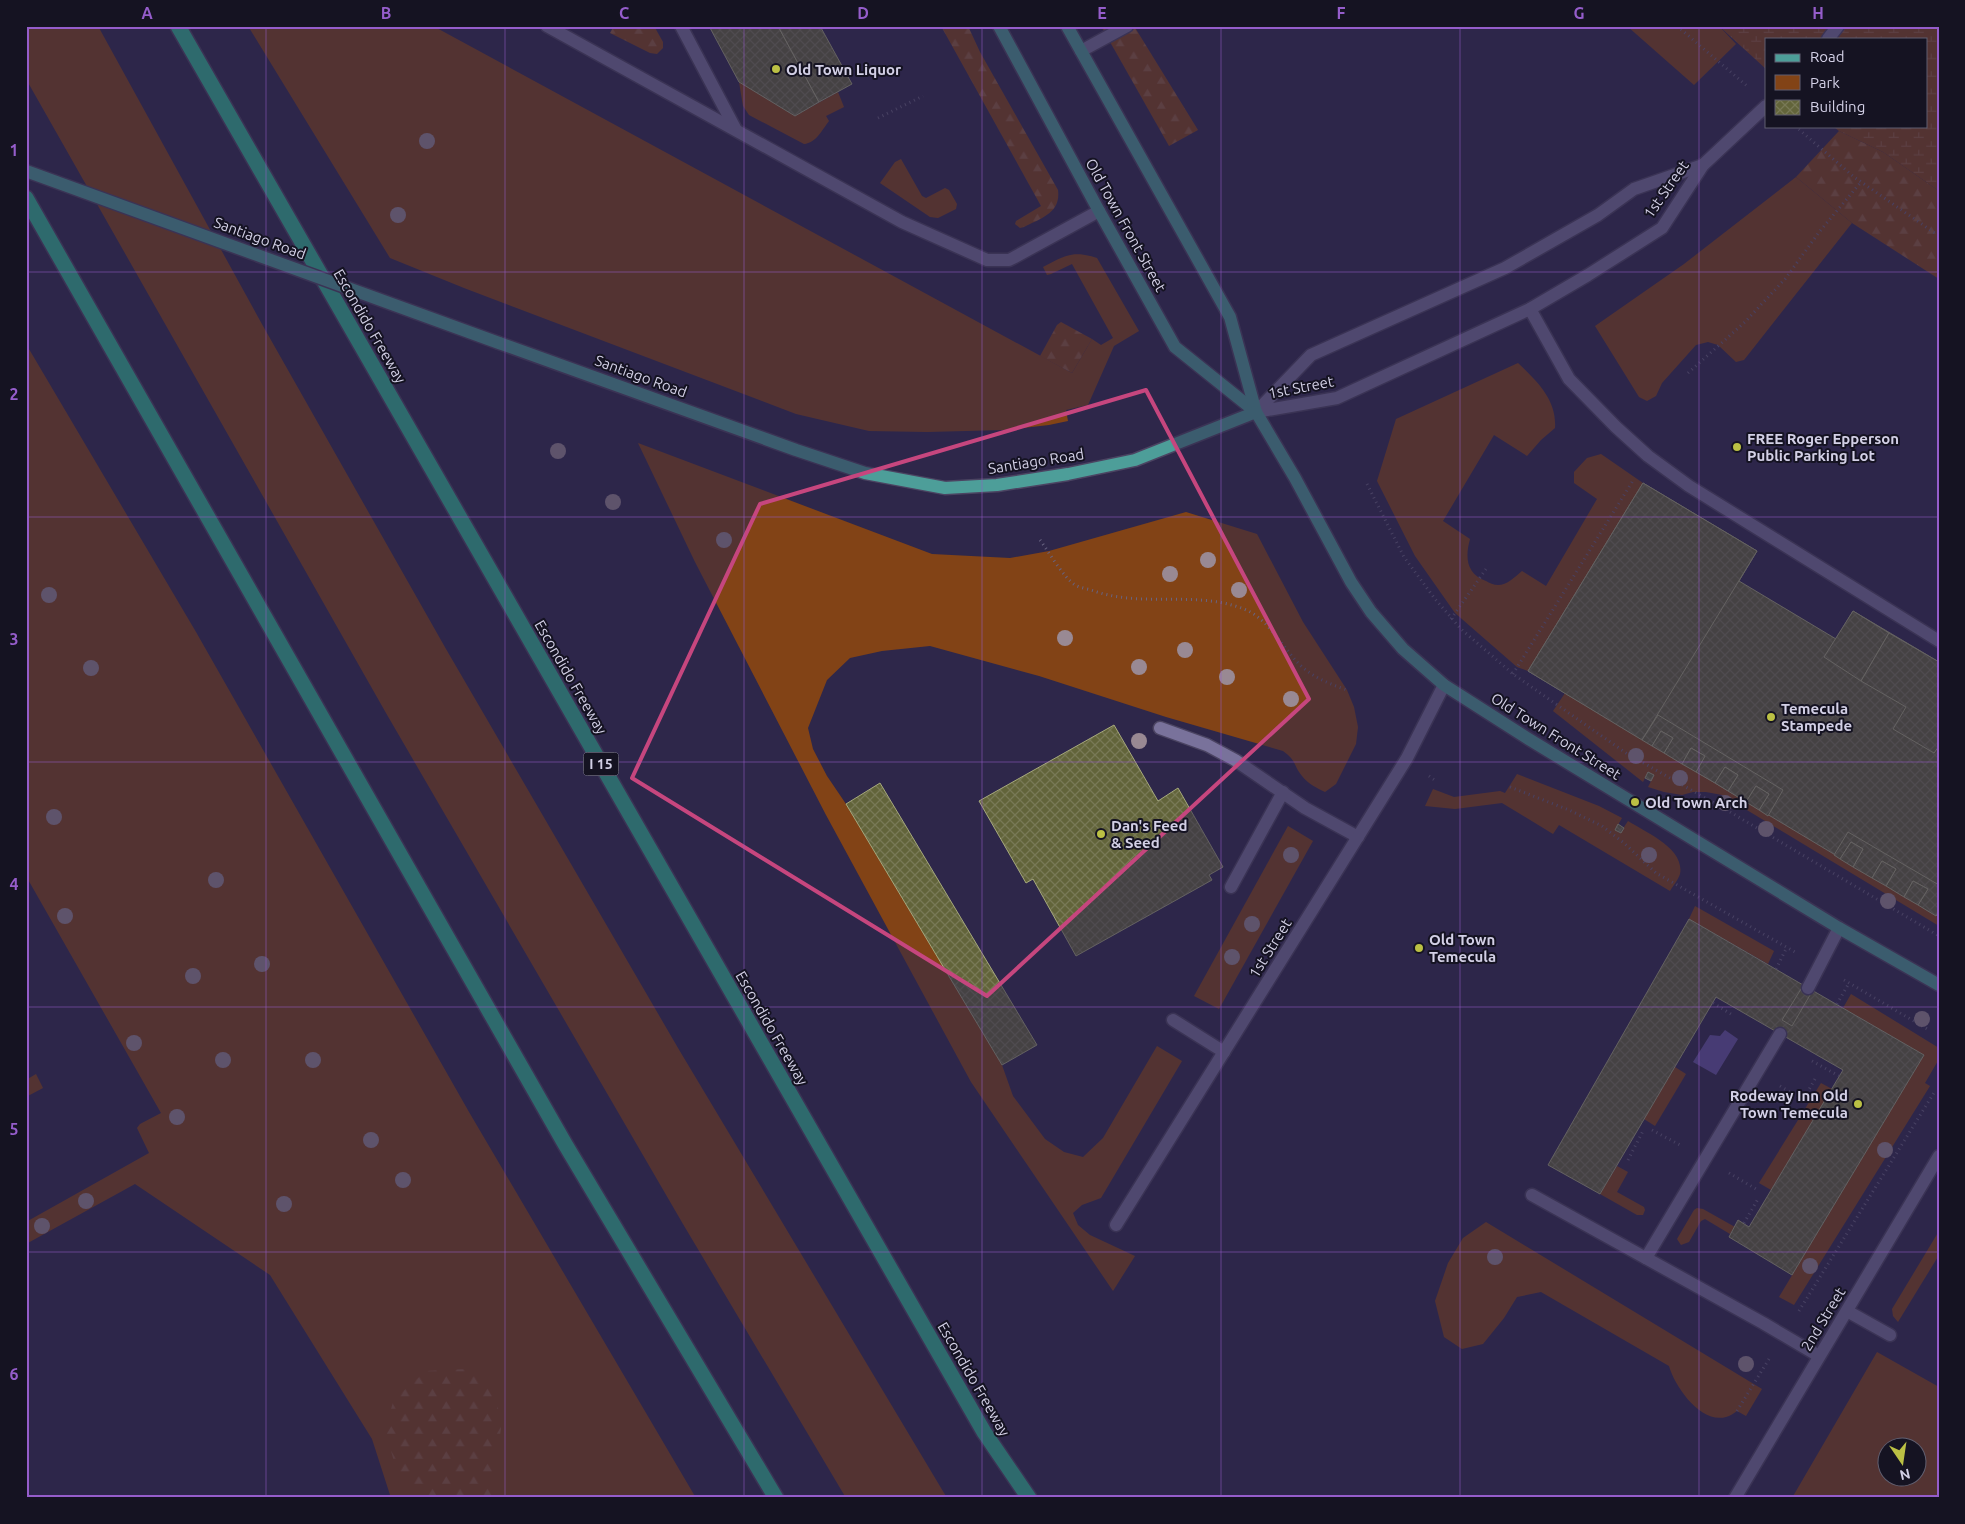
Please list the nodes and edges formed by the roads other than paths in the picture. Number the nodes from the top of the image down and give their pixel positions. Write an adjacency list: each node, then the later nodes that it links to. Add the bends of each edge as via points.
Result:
1 (178, 26): 38 (highway, Escondido Freeway / I 15, via 979,1424)
2 (547, 26): 11 (street)
3 (681, 26): 11 (street)
4 (1000, 26): 15 (main road, Old Town Front Street)
5 (1067, 26): 9 (main road, Old Town Front Street)
6 (1127, 26): 9 (street)
7 (1838, 26): 8 (street)
8 (1829, 38)
9 (1081, 51): 17 (main road, Old Town Front Street, via 1230,317)
10 (1765, 107): 12 (street, 1st Street)
11 (736, 130): 15 (street, via 902,222 987,260 1014,258)
12 (1702, 165): 16 (street, 1st Street, via 1662,228); 17 (street, 1st Street, via 1634,190 1598,215 1505,268 1311,355)
13 (26, 171): 17 (main road, Santiago Road, bridge, via 865,473 945,488 1006,484 1135,460)
14 (26, 198): 37 (highway, via 565,1144)
15 (1099, 211): 17 (main road, Old Town Front Street, via 1175,348)
16 (1530, 309): 17 (street, 1st Street, via 1338,398); 18 (street, via 1569,379 1648,456 1689,486)
17 (1256, 412): 19 (main road, Old Town Front Street, via 1371,612 1403,649)
18 (1939, 641)
19 (1444, 685): 22 (street, 1st Street, via 1407,758); 24 (main road, Old Town Front Street)
20 (1160, 728): 21 (street, via 1221,752)
21 (1283, 792): 22 (street); 23 (street)
22 (1358, 837): 29 (street, 1st Street)
23 (1231, 888)
24 (1839, 928): 25 (main road, Old Town Front Street); 26 (street)
25 (1939, 985)
26 (1808, 988)
27 (1173, 1020): 29 (street)
28 (1780, 1034): 33 (street)
29 (1224, 1052): 32 (street, 1st Street)
30 (1939, 1156): 34 (street, 2nd Street)
31 (1532, 1195): 33 (street)
32 (1116, 1225)
33 (1646, 1258): 36 (street)
34 (1847, 1311): 35 (street); 36 (street, 2nd Street)
35 (1890, 1335)
36 (1819, 1356): 39 (street, 2nd Street)
37 (776, 1498)
38 (1029, 1498)
39 (1735, 1498)

